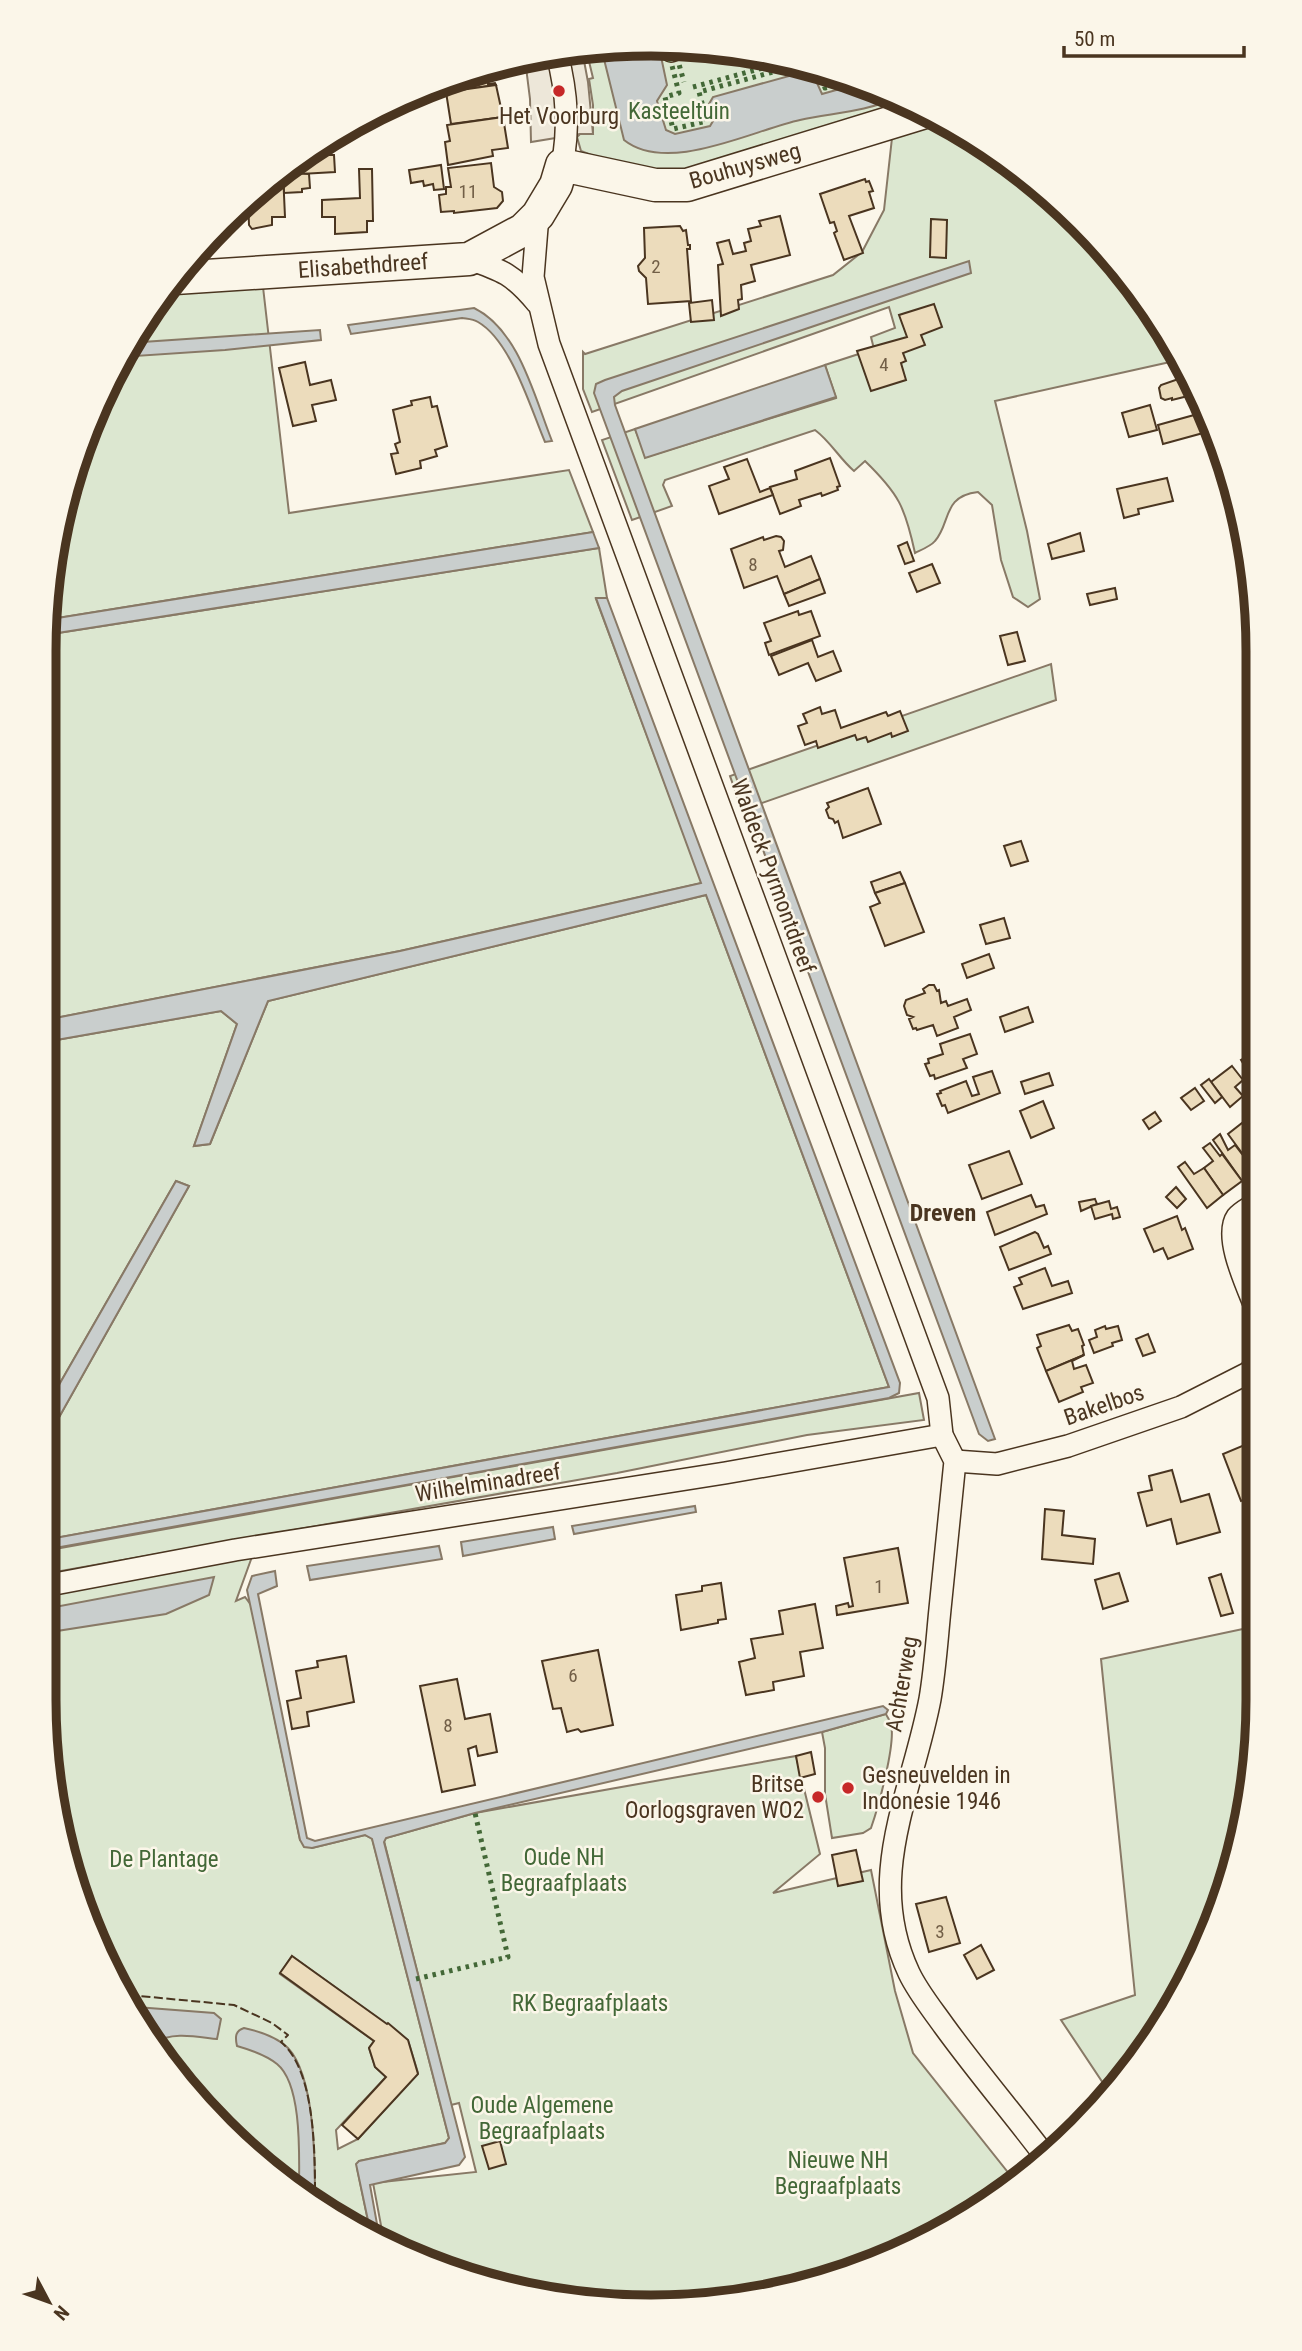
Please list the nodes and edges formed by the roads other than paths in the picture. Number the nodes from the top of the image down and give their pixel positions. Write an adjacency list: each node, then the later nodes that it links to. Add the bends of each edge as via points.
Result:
1 (560, 63): 3 (street, via 568,121)
2 (912, 116): 3 (street, Bouhuysweg, via 687,185 655,185)
3 (562, 166): 4 (street)
4 (538, 215): 5 (street, Elisabethdreef, via 523,230); 7 (street, Waldeck Pyrmontdreef, via 533,277)
5 (469, 259): 6 (street, Elisabethdreef); 7 (street, Waldeck Pyrmontdreef, via 502,270 522,284)
6 (189, 277)
7 (540, 307): 11 (street, Waldeck Pyrmontdreef, via 549,344 938,1398)
8 (1246, 1210): 9 (street, via 1231,1230)
9 (1246, 1280)
10 (1246, 1374): 12 (street, Bakelbos, via 1181,1407 1068,1446 997,1464)
11 (942, 1435): 12 (street, Waldeck Pyrmontdreef); 13 (street, Wilhelminadreef, via 235,1550)
12 (955, 1461): 14 (street, Achterweg, via 933,1678 894,1839 889,1874 891,1910 909,1973 923,1997)
13 (56, 1584)
14 (1040, 2149)

